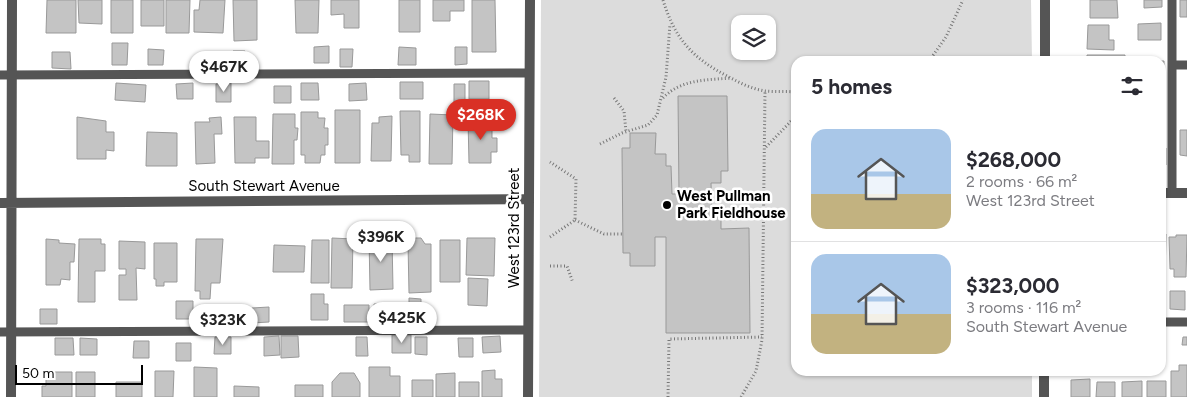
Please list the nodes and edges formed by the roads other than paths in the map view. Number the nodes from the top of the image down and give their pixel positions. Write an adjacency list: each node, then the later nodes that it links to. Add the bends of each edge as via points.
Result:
1 (12, 0): 10 (street)
2 (530, 0): 8 (street, West 123rd Street)
3 (1045, 0): 5 (street)
4 (1172, 0): 7 (lane)
5 (1045, 56)
6 (1187, 65): 7 (lane)
7 (1172, 66): 11 (lane)
8 (529, 73): 10 (lane); 13 (street, West 123rd Street)
9 (0, 75): 10 (lane)
10 (12, 75): 15 (street)
11 (1166, 193): 12 (street)
12 (1187, 193)
13 (529, 199): 15 (street, South Stewart Avenue); 18 (street, West 123rd Street)
14 (0, 203): 15 (street, South Stewart Avenue)
15 (12, 203): 20 (street)
16 (1166, 322): 17 (lane)
17 (1187, 322)
18 (528, 330): 20 (lane); 23 (street, West 123rd Street)
19 (0, 332): 20 (lane)
20 (11, 332): 22 (street)
21 (1044, 376): 24 (street)
22 (11, 397)
23 (528, 397)
24 (1044, 397)

